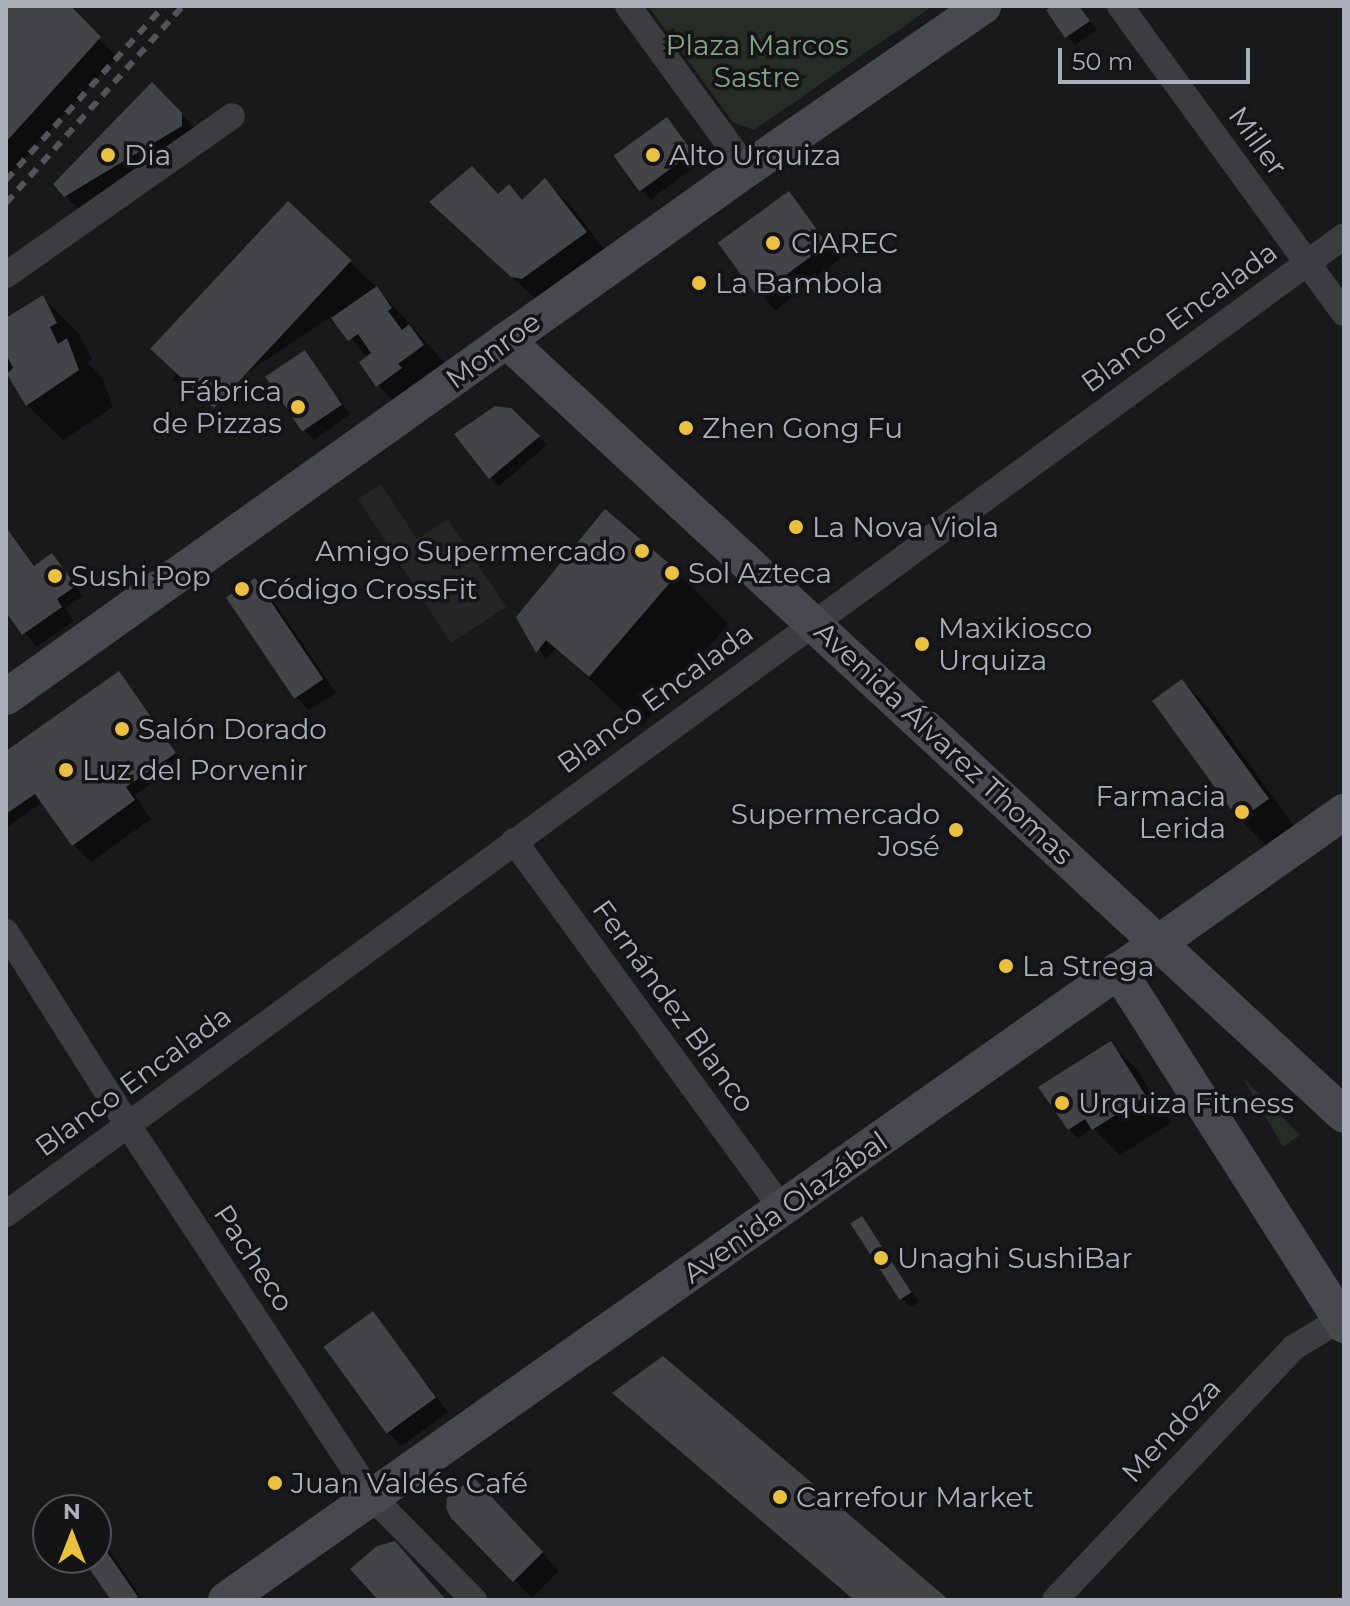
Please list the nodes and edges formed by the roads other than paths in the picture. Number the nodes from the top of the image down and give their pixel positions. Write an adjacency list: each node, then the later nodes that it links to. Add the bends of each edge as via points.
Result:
1 (628, 6): 5 (street)
2 (983, 6): 5 (main road, Monroe)
3 (1120, 6): 7 (street, Miller)
4 (232, 116): 8 (street)
5 (747, 169): 10 (main road, Monroe)
6 (1344, 236): 7 (street, Blanco Encalada)
7 (1307, 264): 9 (street, Miller); 11 (street, Blanco Encalada)
8 (6, 275)
9 (1344, 313)
10 (506, 340): 11 (main road, Avenida Álvarez Thomas); 12 (main road, Monroe)
11 (813, 623): 14 (street, Blanco Encalada); 16 (main road, Avenida Álvarez Thomas)
12 (6, 697)
13 (1344, 812): 16 (main road, Avenida Olazábal)
14 (514, 841): 19 (street, Blanco Encalada); 20 (street, Fernández Blanco)
15 (6, 932): 19 (street, Pacheco)
16 (1160, 941): 17 (main road, Avenida Olazábal); 18 (main road, Avenida Álvarez Thomas)
17 (1118, 970): 20 (main road, Avenida Olazábal); 22 (main road)
18 (1344, 1115)
19 (128, 1125): 21 (street, Blanco Encalada); 23 (street, Pacheco)
20 (782, 1209): 23 (main road, Avenida Olazábal)
21 (6, 1214)
22 (1343, 1321): 26 (street, Mendoza, via 1293,1348)
23 (373, 1498): 24 (main road, Avenida Olazábal); 25 (street, Pacheco)
24 (226, 1600)
25 (474, 1600)
26 (1055, 1600)

